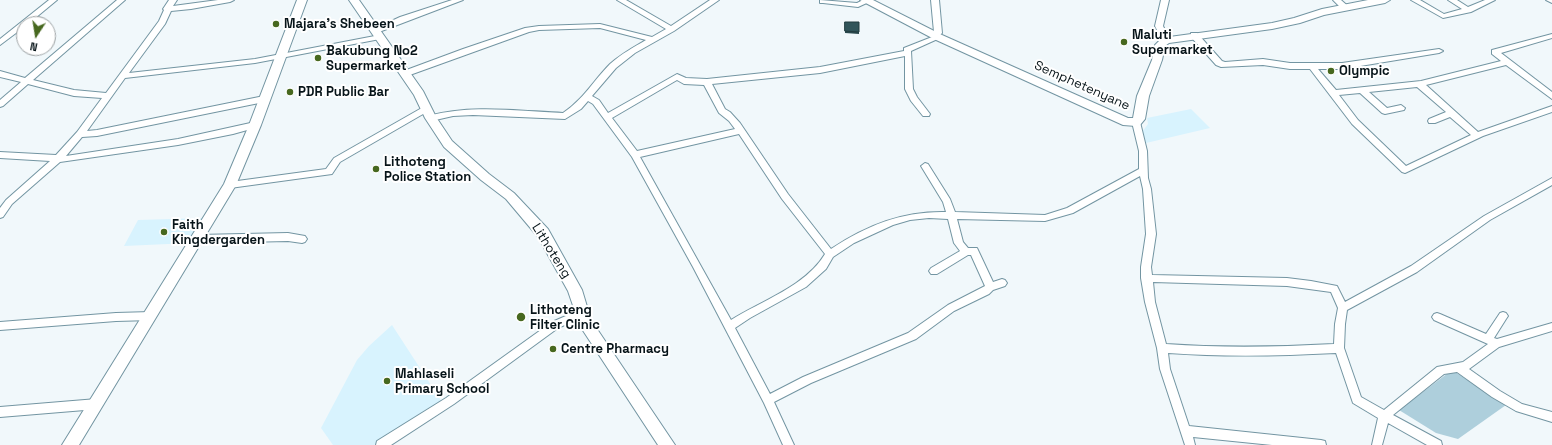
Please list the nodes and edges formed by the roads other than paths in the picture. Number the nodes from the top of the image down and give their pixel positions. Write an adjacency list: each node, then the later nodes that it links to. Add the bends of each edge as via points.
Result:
1 (53, 0): 29 (street)
2 (121, 0): 38 (street)
3 (173, 0): 20 (street)
4 (230, 0): 20 (street)
5 (302, 0): 32 (main road)
6 (354, 0): 23 (main road, Lithoteng)
7 (459, 0): 23 (street, via 403,18)
8 (620, 0): 22 (street)
9 (714, 0): 22 (street)
10 (936, 0): 25 (street)
11 (1165, 0): 28 (street, via 1160,26)
12 (1337, 0): 19 (street)
13 (1385, 0): 19 (main road)
14 (1415, 0): 21 (street, via 1443,16)
15 (1452, 0): 21 (street)
16 (1491, 0): 21 (street)
17 (823, 1): 18 (street, via 858,5)
18 (866, 1): 25 (main road, Semphetenyane)
19 (1346, 8): 24 (main road, via 1272,26)
20 (167, 9): 37 (street, via 162,22)
21 (1468, 10)
22 (671, 29): 27 (street)
23 (378, 34): 32 (street); 36 (main road, Lithoteng)
24 (1194, 35): 28 (main road); 34 (street, via 1219,63 1224,65 1263,62)
25 (936, 36): 31 (street, via 907,50); 55 (main road, Semphetenyane, via 1127,122)
26 (1552, 36): 33 (street, via 1495,52)
27 (652, 39): 36 (street, via 600,26 539,28); 45 (street, via 613,66)
28 (1166, 40): 55 (main road, Semphetenyane, via 1160,45 1156,65 1143,96 1139,119)
29 (0, 43)
30 (1439, 51): 34 (street, via 1342,66)
31 (908, 53): 39 (street, via 820,70); 52 (street, via 911,95)
32 (280, 56): 37 (street); 46 (main road)
33 (1507, 62): 40 (street); 44 (street)
34 (1313, 67): 42 (street)
35 (0, 74): 38 (street)
36 (404, 74): 50 (main road, Lithoteng)
37 (122, 76): 43 (street)
38 (26, 81): 43 (street, via 74,93); 47 (street)
39 (707, 82): 53 (street, via 684,81 677,77); 57 (street, via 722,111 726,112)
40 (1419, 84): 41 (street); 51 (street)
41 (1362, 90): 42 (street); 48 (street, via 1384,111)
42 (1334, 93): 59 (street, via 1336,100 1405,170)
43 (107, 96): 58 (street)
44 (1552, 96)
45 (587, 97): 50 (street, via 571,112 560,117 473,112); 53 (street, via 596,102)
46 (264, 100): 56 (main road); 58 (street, via 97,133)
47 (0, 104)
48 (1401, 108)
49 (1552, 110): 59 (street)
50 (429, 113): 66 (street, via 338,160 329,172); 78 (main road, Lithoteng, via 448,144 510,196 543,233 575,290)
51 (1452, 113): 54 (street); 59 (street)
52 (926, 114)
53 (607, 117): 61 (street)
54 (1432, 121)
55 (1136, 122): 64 (street, via 1143,151)
56 (255, 125): 62 (street, via 165,144); 66 (main road)
57 (740, 131): 61 (street); 72 (street, via 810,233)
58 (80, 134): 62 (street)
59 (1477, 136)
60 (0, 155): 62 (street)
61 (635, 155): 83 (street)
62 (59, 158): 67 (street, via 9,202)
63 (925, 166): 68 (street, via 946,201)
64 (1144, 170): 68 (street, via 1059,216 991,218); 74 (street, via 1151,234)
65 (1552, 181): 77 (street, via 1487,218 1414,269)
66 (230, 185): 69 (main road)
67 (0, 215)
68 (950, 215): 71 (street, via 959,243); 72 (street, via 910,217 891,222 850,240)
69 (198, 239): 70 (street); 79 (main road)
70 (302, 239)
71 (966, 252): 73 (street); 76 (street, via 974,251)
72 (830, 254): 83 (street, via 823,266 803,284)
73 (934, 271)
74 (1146, 278): 77 (street, via 1212,282 1254,280 1317,285 1334,289); 86 (street)
75 (1002, 284): 76 (street)
76 (990, 287): 89 (street, via 951,308 912,336 872,355 807,380)
77 (1343, 308): 87 (street)
78 (582, 313): 96 (street, via 556,325 450,401); 97 (main road, Lithoteng, via 594,337)
79 (151, 316): 82 (street); 90 (main road)
80 (1503, 316): 85 (street)
81 (1437, 317): 85 (street)
82 (0, 326)
83 (729, 327): 89 (street)
84 (1552, 327): 85 (street)
85 (1492, 342): 88 (street, via 1465,366)
86 (1162, 348): 87 (street, via 1276,352); 94 (street, via 1165,369)
87 (1339, 348): 92 (street, via 1357,400)
88 (1458, 367): 92 (street, via 1441,370); 93 (street, via 1520,408)
89 (768, 400): 98 (street)
90 (98, 404): 91 (street); 95 (main road)
91 (0, 412)
92 (1384, 416): 101 (street); 102 (street)
93 (1552, 417)
94 (1186, 431): 99 (street); 100 (street)
95 (70, 445)
96 (381, 445)
97 (666, 445)
98 (789, 445)
99 (1190, 445)
100 (1321, 445)
101 (1376, 445)
102 (1437, 445)

